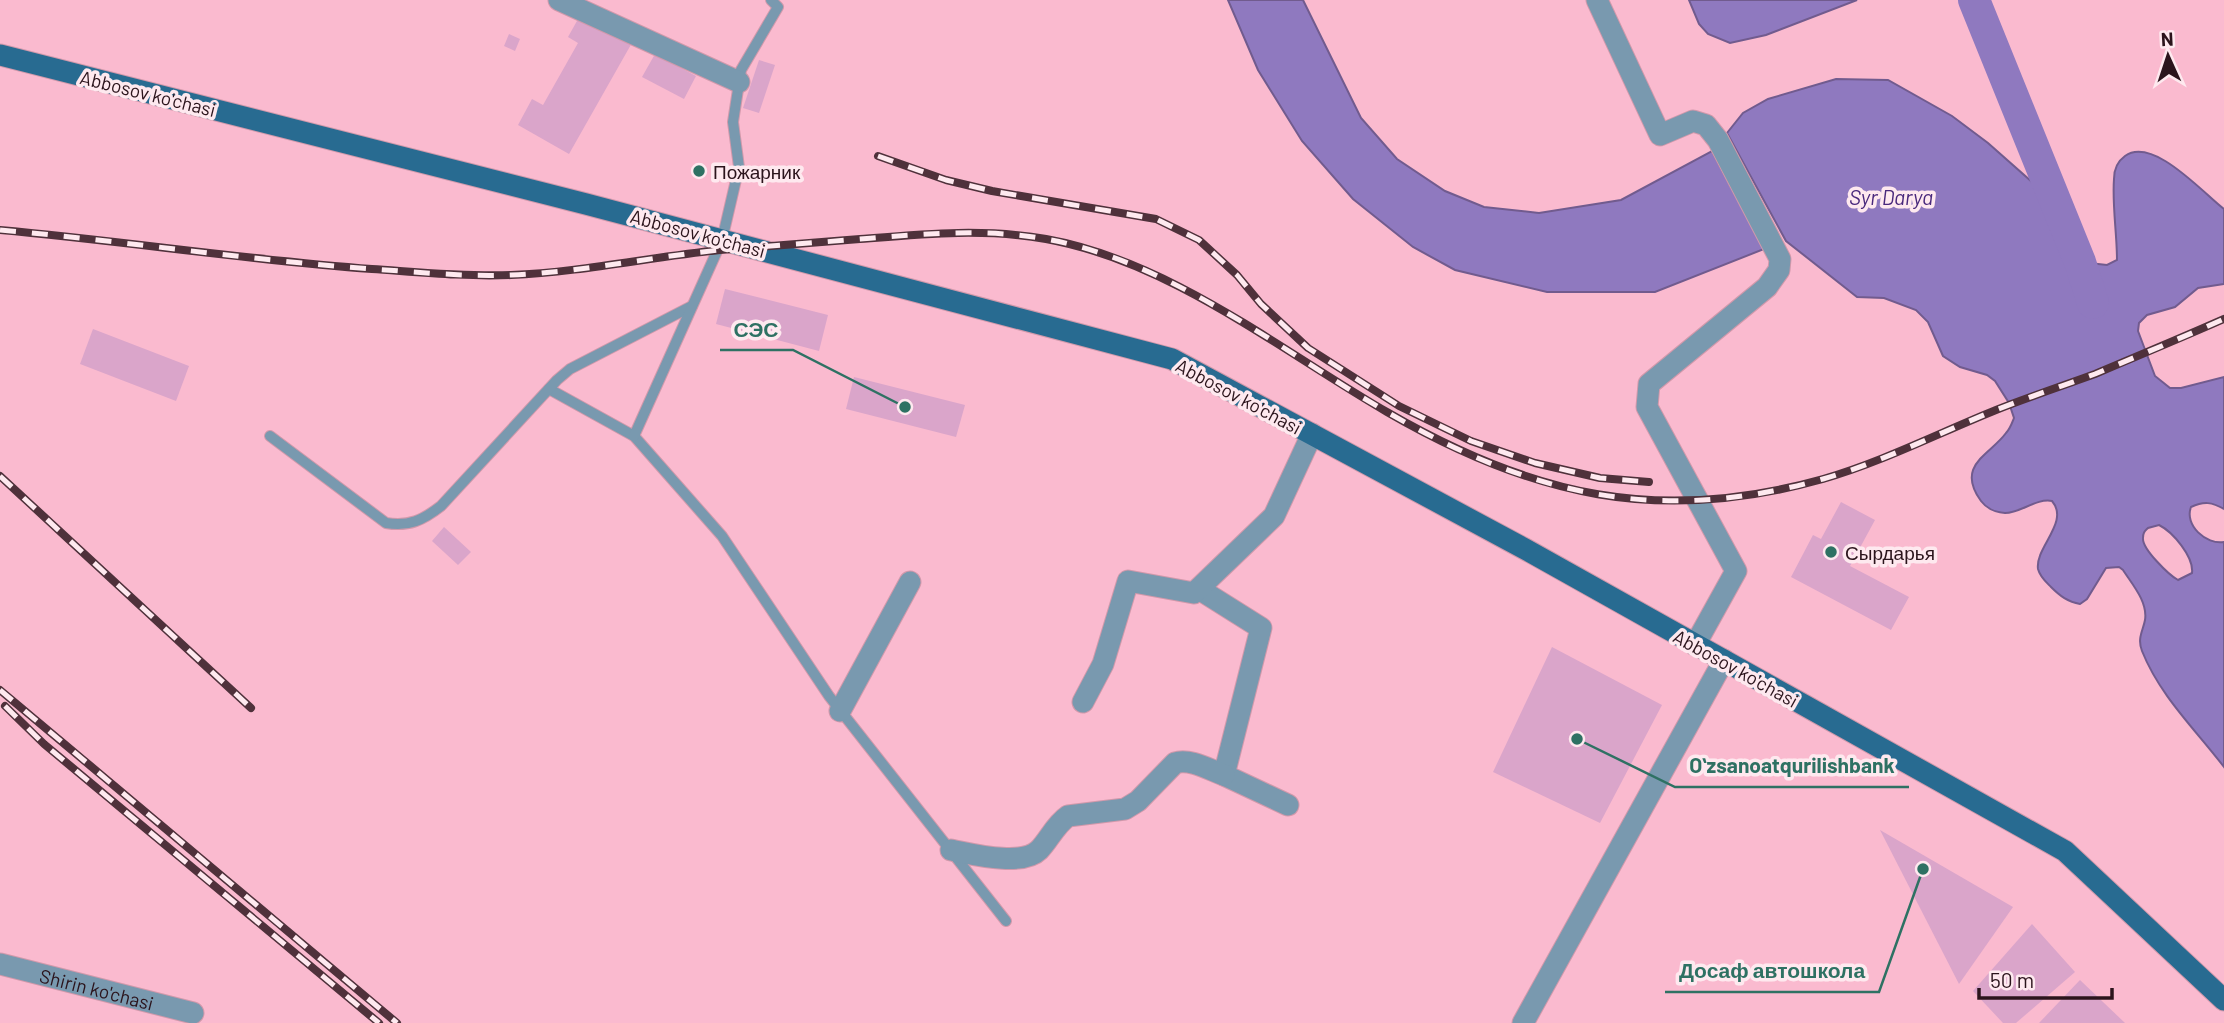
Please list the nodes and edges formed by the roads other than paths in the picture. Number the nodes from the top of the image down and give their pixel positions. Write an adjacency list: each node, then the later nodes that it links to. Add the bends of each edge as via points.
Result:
1 (559, 0): 5 (street)
2 (771, 0): 5 (lane, via 778,8 741,70)
3 (1597, 0): 14 (street, via 1660,135 1693,121 1706,125 1718,139 1780,259 1779,270 1767,287 1649,384 1647,407 1736,571)
4 (0, 55): 6 (main road, Abbosov ko'chasi)
5 (739, 82): 6 (lane, via 733,122 738,167)
6 (722, 240): 7 (lane); 9 (main road, Abbosov ko'chasi, via 1172,359)
7 (692, 306): 8 (lane, via 570,369); 11 (lane)
8 (549, 389): 10 (lane, via 441,506 424,518 399,526 386,523); 11 (lane)
9 (1312, 434): 13 (street, via 1274,516); 14 (main road, Abbosov ko'chasi)
10 (270, 436)
11 (634, 436): 17 (lane, via 722,536)
12 (910, 582): 17 (street)
13 (1199, 589): 16 (street, via 1194,593 1128,581 1103,664); 18 (street, via 1261,628)
14 (1695, 645): 15 (main road, Abbosov ko'chasi)
15 (1724, 660): 23 (main road, Abbosov ko'chasi, via 2065,851); 25 (street)
16 (1083, 702)
17 (840, 710): 20 (lane)
18 (1224, 775): 19 (street); 20 (street, via 1191,763 1175,763 1125,808 1068,816 1037,853 1028,857 994,858)
19 (1288, 805)
20 (951, 850): 21 (lane)
21 (1006, 921)
22 (0, 964): 24 (street, Shirin ko'chasi)
23 (2224, 1000)
24 (193, 1013)
25 (1524, 1023)

